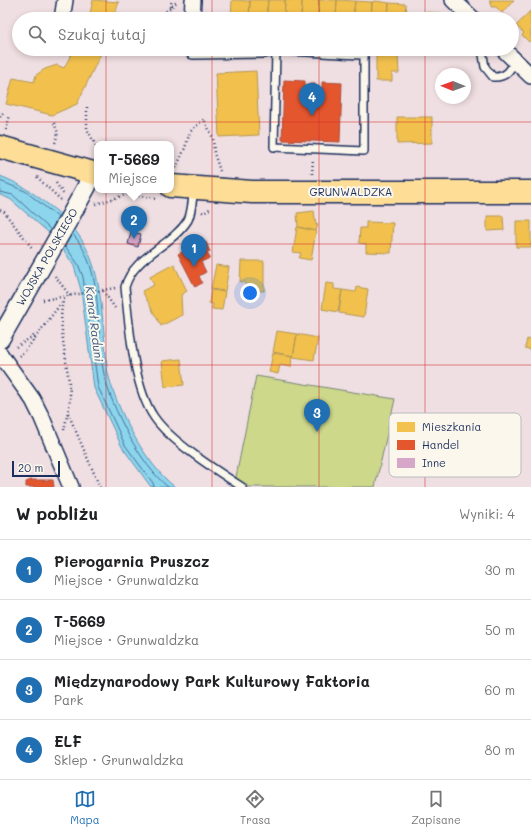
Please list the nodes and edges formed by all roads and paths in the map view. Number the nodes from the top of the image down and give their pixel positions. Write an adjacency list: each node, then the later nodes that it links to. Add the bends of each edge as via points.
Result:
1 (65, 0): 7 (street)
2 (172, 0): 6 (path)
3 (179, 0): 6 (path)
4 (193, 0): 9 (street)
5 (453, 0): 10 (street)
6 (170, 8): 8 (path)
7 (63, 12)
8 (165, 12)
9 (192, 12)
10 (466, 12)
11 (270, 56): 25 (lane, via 274,147)
12 (364, 56): 25 (lane, via 364,151)
13 (483, 56): 15 (lane, via 485,67 493,77 508,73)
14 (510, 56): 15 (street)
15 (515, 61): 16 (street)
16 (531, 76)
17 (87, 107): 23 (path, via 87,129)
18 (3, 113): 20 (path)
19 (10, 115): 22 (path)
20 (0, 117)
21 (54, 123): 24 (path, via 58,133)
22 (2, 140): 28 (main road)
23 (94, 142)
24 (53, 149)
25 (313, 149): 30 (path)
26 (174, 173): 29 (path, via 190,132 204,119 213,138 214,153)
27 (34, 174): 39 (path)
28 (94, 174): 39 (street, WOJSKA POLSKIEGO)
29 (222, 176)
30 (312, 178)
31 (52, 179): 36 (path)
32 (174, 189): 35 (main road, GRUNWALDZKA)
33 (531, 192): 35 (main road, GRUNWALDZKA, via 252,192)
34 (133, 193): 38 (path, via 96,204)
35 (192, 198): 40 (path); 54 (lane, via 189,219 181,229 134,268 125,287 136,367 146,404 154,418 193,454)
36 (66, 199)
37 (0, 210): 41 (path)
38 (91, 210)
39 (68, 211): 41 (street, WOJSKA POLSKIEGO)
40 (204, 213)
41 (45, 255): 44 (path); 48 (street, WOJSKA POLSKIEGO)
42 (103, 290): 44 (path)
43 (65, 296): 44 (path); 45 (path); 46 (path)
44 (70, 296)
45 (37, 301)
46 (62, 302): 47 (path); 50 (path, via 70,400)
47 (37, 333): 48 (path); 48 (path, via 26,350 17,358)
48 (10, 343)
49 (0, 354): 52 (street, via 33,400)
50 (67, 412): 51 (path); 53 (path)
51 (62, 435)
52 (71, 487)
53 (100, 487)
54 (242, 487)

